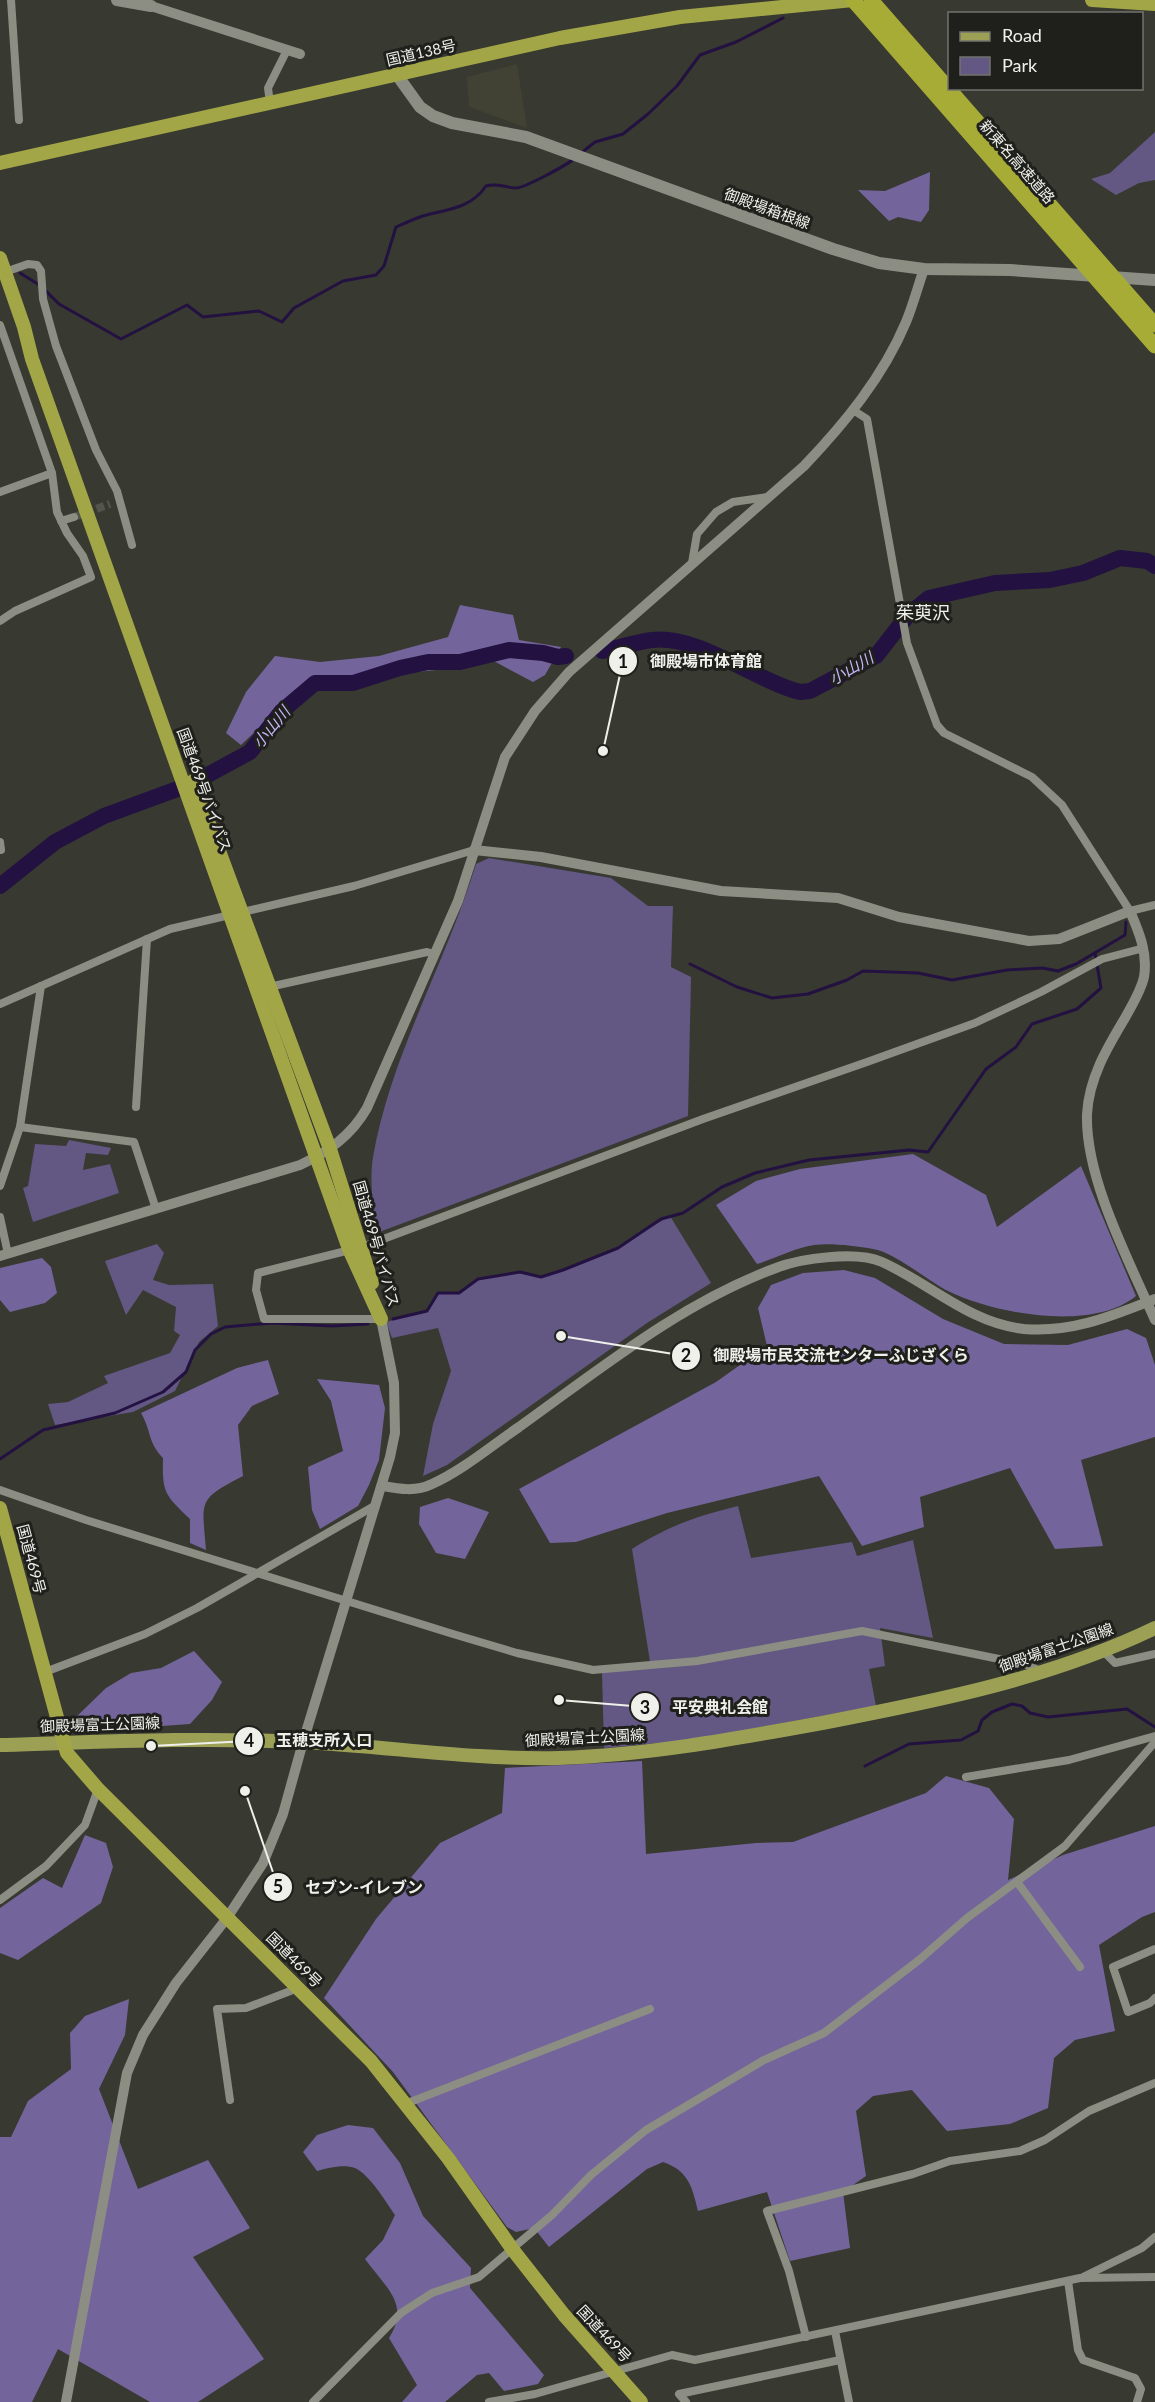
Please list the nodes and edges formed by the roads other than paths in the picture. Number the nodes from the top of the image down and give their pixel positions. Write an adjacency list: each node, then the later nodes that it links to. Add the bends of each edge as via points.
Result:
1 (11, 0): 14 (street)
2 (117, 0): 7 (main road)
3 (853, 0): 10 (highway, 国道138号, via 680,17 561,38); 22 (highway, 新東名高速道路)
4 (871, 0): 11 (highway, 新東名高速道路)
5 (1092, 0): 6 (highway)
6 (1155, 4)
7 (151, 6): 8 (street)
8 (287, 50): 9 (street); 13 (street, via 268,87)
9 (300, 54)
10 (397, 75): 13 (highway, 国道138号); 17 (main road, 御殿場箱根線, via 420,107 452,123 526,137 833,249 879,263)
11 (948, 88)
12 (950, 90): 21 (highway, 新東名高速道路)
13 (270, 103): 15 (highway, 国道138号)
14 (20, 120)
15 (0, 163)
16 (0, 258): 18 (highway, 国道469号バイパス)
17 (924, 269): 19 (main road, 御殿場箱根線, via 1010,270); 23 (street, via 906,322)
18 (5, 272): 27 (street, via 28,264 41,270 43,299 56,346); 37 (highway, 国道469号バイパス, via 24,327 39,355)
19 (1155, 280)
20 (0, 325): 24 (street)
21 (1155, 325)
22 (1155, 346)
23 (853, 410): 26 (street, via 804,466); 36 (street, via 867,419 907,643 937,725 944,733 1032,777 1062,805)
24 (52, 473): 25 (street); 30 (street)
25 (0, 492)
26 (768, 497): 32 (street); 32 (street, via 733,502 716,512 697,534)
27 (120, 500): 28 (street); 31 (street)
28 (110, 504)
29 (74, 517): 30 (street)
30 (61, 521): 33 (street, via 91,577)
31 (132, 545)
32 (692, 563): 34 (street, via 569,672 535,711 505,757)
33 (0, 621)
34 (474, 850): 36 (street, via 541,857 721,891 838,898 899,917 1029,941 1059,939); 37 (street, via 354,886); 40 (street, via 458,901)
35 (1155, 905): 36 (street)
36 (1131, 911): 39 (street)
37 (236, 912): 38 (street); 42 (highway, 国道469号バイパス); 46 (highway, 国道469号バイパス)
38 (147, 939): 41 (street); 44 (street)
39 (1144, 948): 50 (street, via 1102,959 975,1023); 52 (street, via 1144,978 1099,1066 1087,1114 1092,1167)
40 (434, 954): 42 (street, via 427,952); 46 (street, via 367,1108 351,1131)
41 (41, 986): 43 (street); 45 (street)
42 (269, 987): 46 (highway, 国道469号バイパス)
43 (0, 1004)
44 (136, 1107)
45 (20, 1127): 47 (street); 48 (street, via 134,1142)
46 (324, 1153): 48 (street, via 300,1165); 50 (highway, 国道469号バイパス)
47 (0, 1186)
48 (156, 1209): 51 (street)
49 (0, 1217): 51 (street)
50 (356, 1248): 53 (highway, 国道469号バイパス); 53 (street, via 258,1273 256,1290 264,1319)
51 (4, 1255)
52 (1151, 1300): 54 (street); 55 (street, via 1091,1323 1057,1330 1023,1329 983,1320 880,1261 819,1258 777,1267 694,1306 430,1485 405,1490)
53 (381, 1319): 55 (street, via 394,1383 395,1411 395,1433)
54 (1155, 1320)
55 (383, 1486): 57 (street)
56 (0, 1490): 60 (street)
57 (377, 1505): 60 (street); 61 (street)
58 (0, 1508): 59 (highway, 国道469号)
59 (4, 1540): 65 (highway, 国道469号)
60 (259, 1572): 61 (street); 65 (street, via 145,1634)
61 (346, 1600): 66 (street, via 518,1653 593,1670 697,1661 862,1631 1028,1665); 68 (street)
62 (1155, 1628): 63 (main road, 御殿場富士公園線)
63 (1103, 1651): 64 (street, via 1115,1663); 66 (main road, 御殿場富士公園線)
64 (1155, 1654)
65 (45, 1671): 70 (highway, 国道469号)
66 (1038, 1675): 68 (main road, 御殿場富士公園線, via 917,1705 703,1745 625,1754 496,1757)
67 (1155, 1736): 72 (street, via 1069,1760)
68 (303, 1742): 70 (main road, 御殿場富士公園線, via 186,1738); 76 (street, via 283,1814 267,1853)
69 (1155, 1742): 74 (street, via 1065,1846)
70 (64, 1743): 71 (main road, 御殿場富士公園線); 73 (highway, 国道469号)
71 (0, 1745)
72 (966, 1777)
73 (98, 1789): 75 (street, via 85,1825 46,1866); 76 (highway, 国道469号)
74 (1017, 1882): 78 (street); 86 (street, via 824,2033 764,2060 646,2130 591,2175)
75 (0, 1900)
76 (227, 1918): 79 (highway, 国道469号); 94 (street, via 176,1983 143,2035 127,2073)
77 (1155, 1949): 80 (street, via 1113,1967 1128,2012)
78 (1080, 1967)
79 (298, 1988): 83 (street, via 246,2008 217,2009); 84 (highway, 国道469号, via 371,2061)
80 (1155, 1998)
81 (650, 2009): 84 (street)
82 (1155, 2083): 91 (street, via 1089,2111 1045,2140 1020,2151 950,2161 767,2211 789,2271)
83 (230, 2100)
84 (405, 2104): 86 (highway, 国道469号)
85 (1155, 2237): 88 (street, via 1142,2248)
86 (513, 2250): 93 (highway, 国道469号, via 564,2315); 95 (street, via 479,2277 432,2293 401,2313)
87 (1155, 2277): 88 (street)
88 (1080, 2278): 89 (street)
89 (1068, 2281): 90 (street); 100 (street, via 1078,2350 1083,2360 1135,2378 1141,2389)
90 (835, 2331): 91 (street); 92 (street)
91 (806, 2337): 93 (street, via 695,2360 672,2355)
92 (840, 2360): 98 (street, via 679,2394); 99 (street)
93 (618, 2372): 96 (street); 97 (highway, 国道469号)
94 (66, 2402)
95 (313, 2402)
96 (489, 2402)
97 (641, 2402)
98 (686, 2402)
99 (849, 2402)
100 (1137, 2402)

